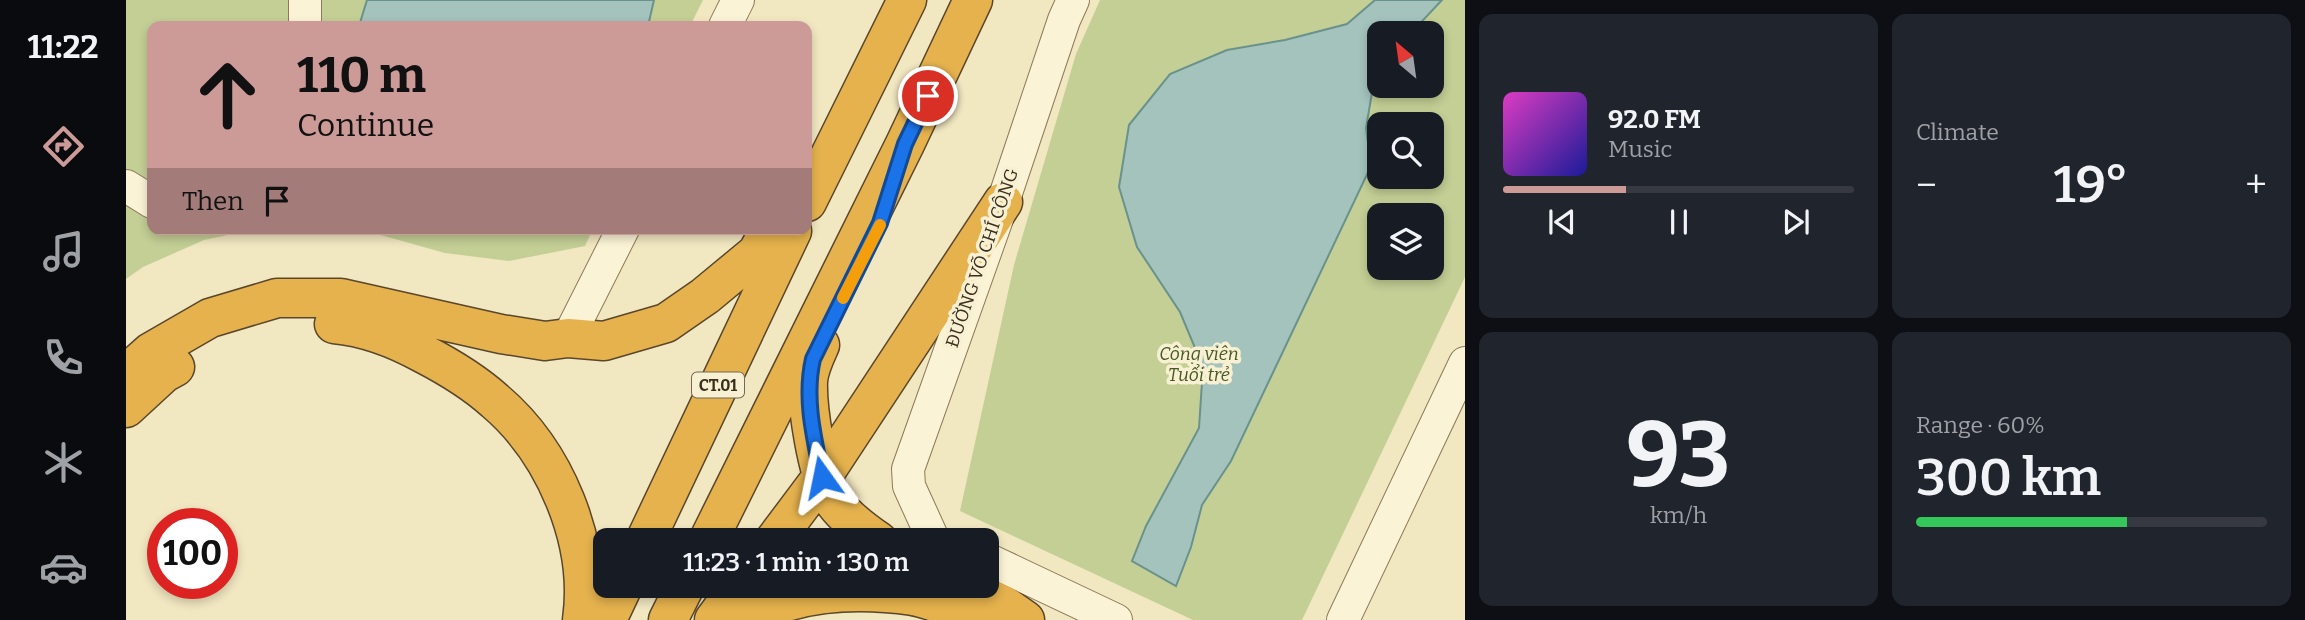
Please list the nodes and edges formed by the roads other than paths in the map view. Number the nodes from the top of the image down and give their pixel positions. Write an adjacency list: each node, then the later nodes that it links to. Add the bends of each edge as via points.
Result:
1 (305, 0): 6 (street)
2 (738, 0): 7 (street)
3 (905, 0): 9 (highway, via 854,69); 11 (highway)
4 (973, 0): 8 (highway)
5 (1073, 0): 13 (street, ĐƯỜNG VÕ CHÍ CÔNG)
6 (304, 21)
7 (728, 21)
8 (905, 144): 21 (highway, via 880,223 813,359 808,380); 23 (highway)
9 (812, 154)
10 (126, 186): 12 (street)
11 (812, 192)
12 (147, 199)
13 (1003, 202): 21 (highway); 26 (street, ĐƯỜNG VÕ CHÍ CÔNG, via 908,469 909,486)
14 (620, 235): 17 (street)
15 (768, 235): 17 (highway, via 757,253 666,323 604,341)
16 (790, 235): 22 (highway, CT.01)
17 (568, 338): 19 (highway, via 545,341 501,334 341,298 276,298 210,318 150,352)
18 (1465, 363): 40 (street)
19 (126, 374)
20 (126, 408): 32 (highway, via 164,373 217,342 278,323 338,324 394,338 444,364 496,401 534,444 567,503 583,555)
21 (822, 477): 24 (highway); 25 (highway, via 831,498)
22 (651, 528)
23 (714, 528)
24 (784, 528)
25 (860, 528)
26 (928, 528)
27 (999, 565): 39 (street)
28 (617, 598): 33 (highway)
29 (679, 598): 34 (highway)
30 (730, 598): 35 (highway)
31 (988, 598): 38 (highway)
32 (582, 620)
33 (607, 620)
34 (668, 620)
35 (714, 620)
36 (744, 620): 37 (highway, via 762,609 809,595 851,592 915,597)
37 (979, 620)
38 (1025, 620)
39 (1116, 620)
40 (1343, 620)

